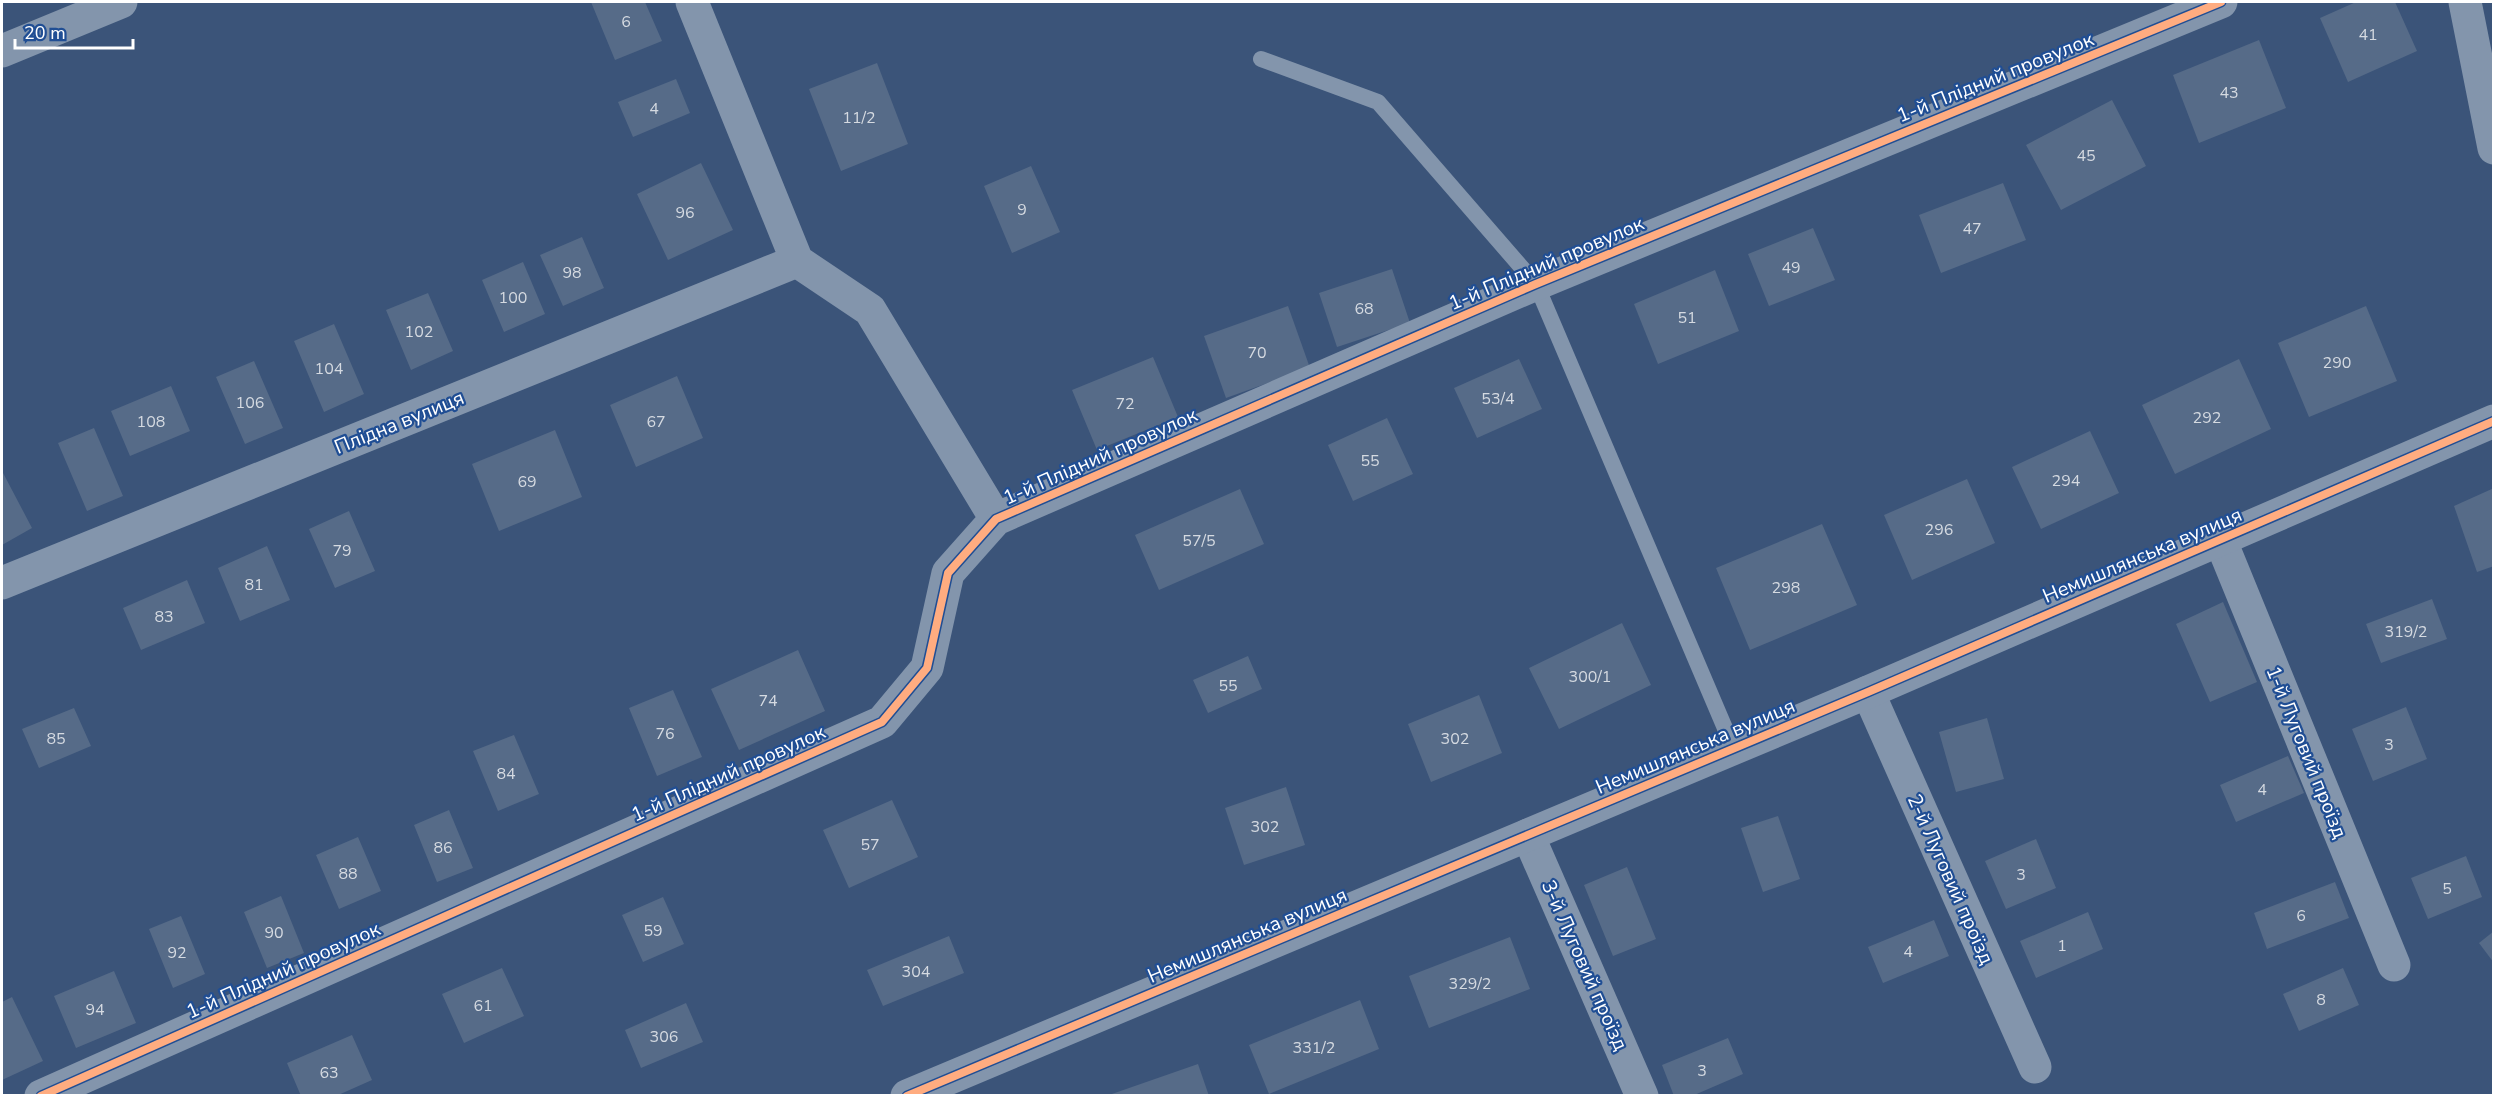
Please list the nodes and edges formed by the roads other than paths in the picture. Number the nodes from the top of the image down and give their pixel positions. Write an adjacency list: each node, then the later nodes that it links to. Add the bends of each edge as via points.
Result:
1 (121, 2): 6 (street)
2 (692, 2): 9 (street)
3 (2221, 2): 10 (street, 1-й Плідний провулок)
4 (2465, 2): 5 (street)
5 (2484, 50): 8 (street)
6 (2, 51)
7 (1261, 58): 10 (lane, via 1378,102)
8 (2493, 148)
9 (797, 261): 12 (street, via 870,310); 14 (street, Плідна вулиця)
10 (1536, 284): 12 (street, 1-й Плідний провулок); 16 (lane)
11 (2493, 421): 13 (street, Немишлянська вулиця)
12 (996, 519): 20 (street, 1-й Плідний провулок, via 948,573 927,668 882,722)
13 (2220, 539): 15 (street, Немишлянська вулиця); 18 (street, 1-й Луговий проїзд)
14 (2, 583)
15 (1868, 692): 16 (street, Немишлянська вулиця); 19 (street, 2-й Луговий проїзд)
16 (1733, 747): 17 (street, Немишлянська вулиця)
17 (1528, 835): 21 (street, Немишлянська вулиця); 22 (street, 3-й Луговий проїзд)
18 (2394, 965)
19 (2035, 1067)
20 (41, 1095)
21 (907, 1095)
22 (1642, 1095)

